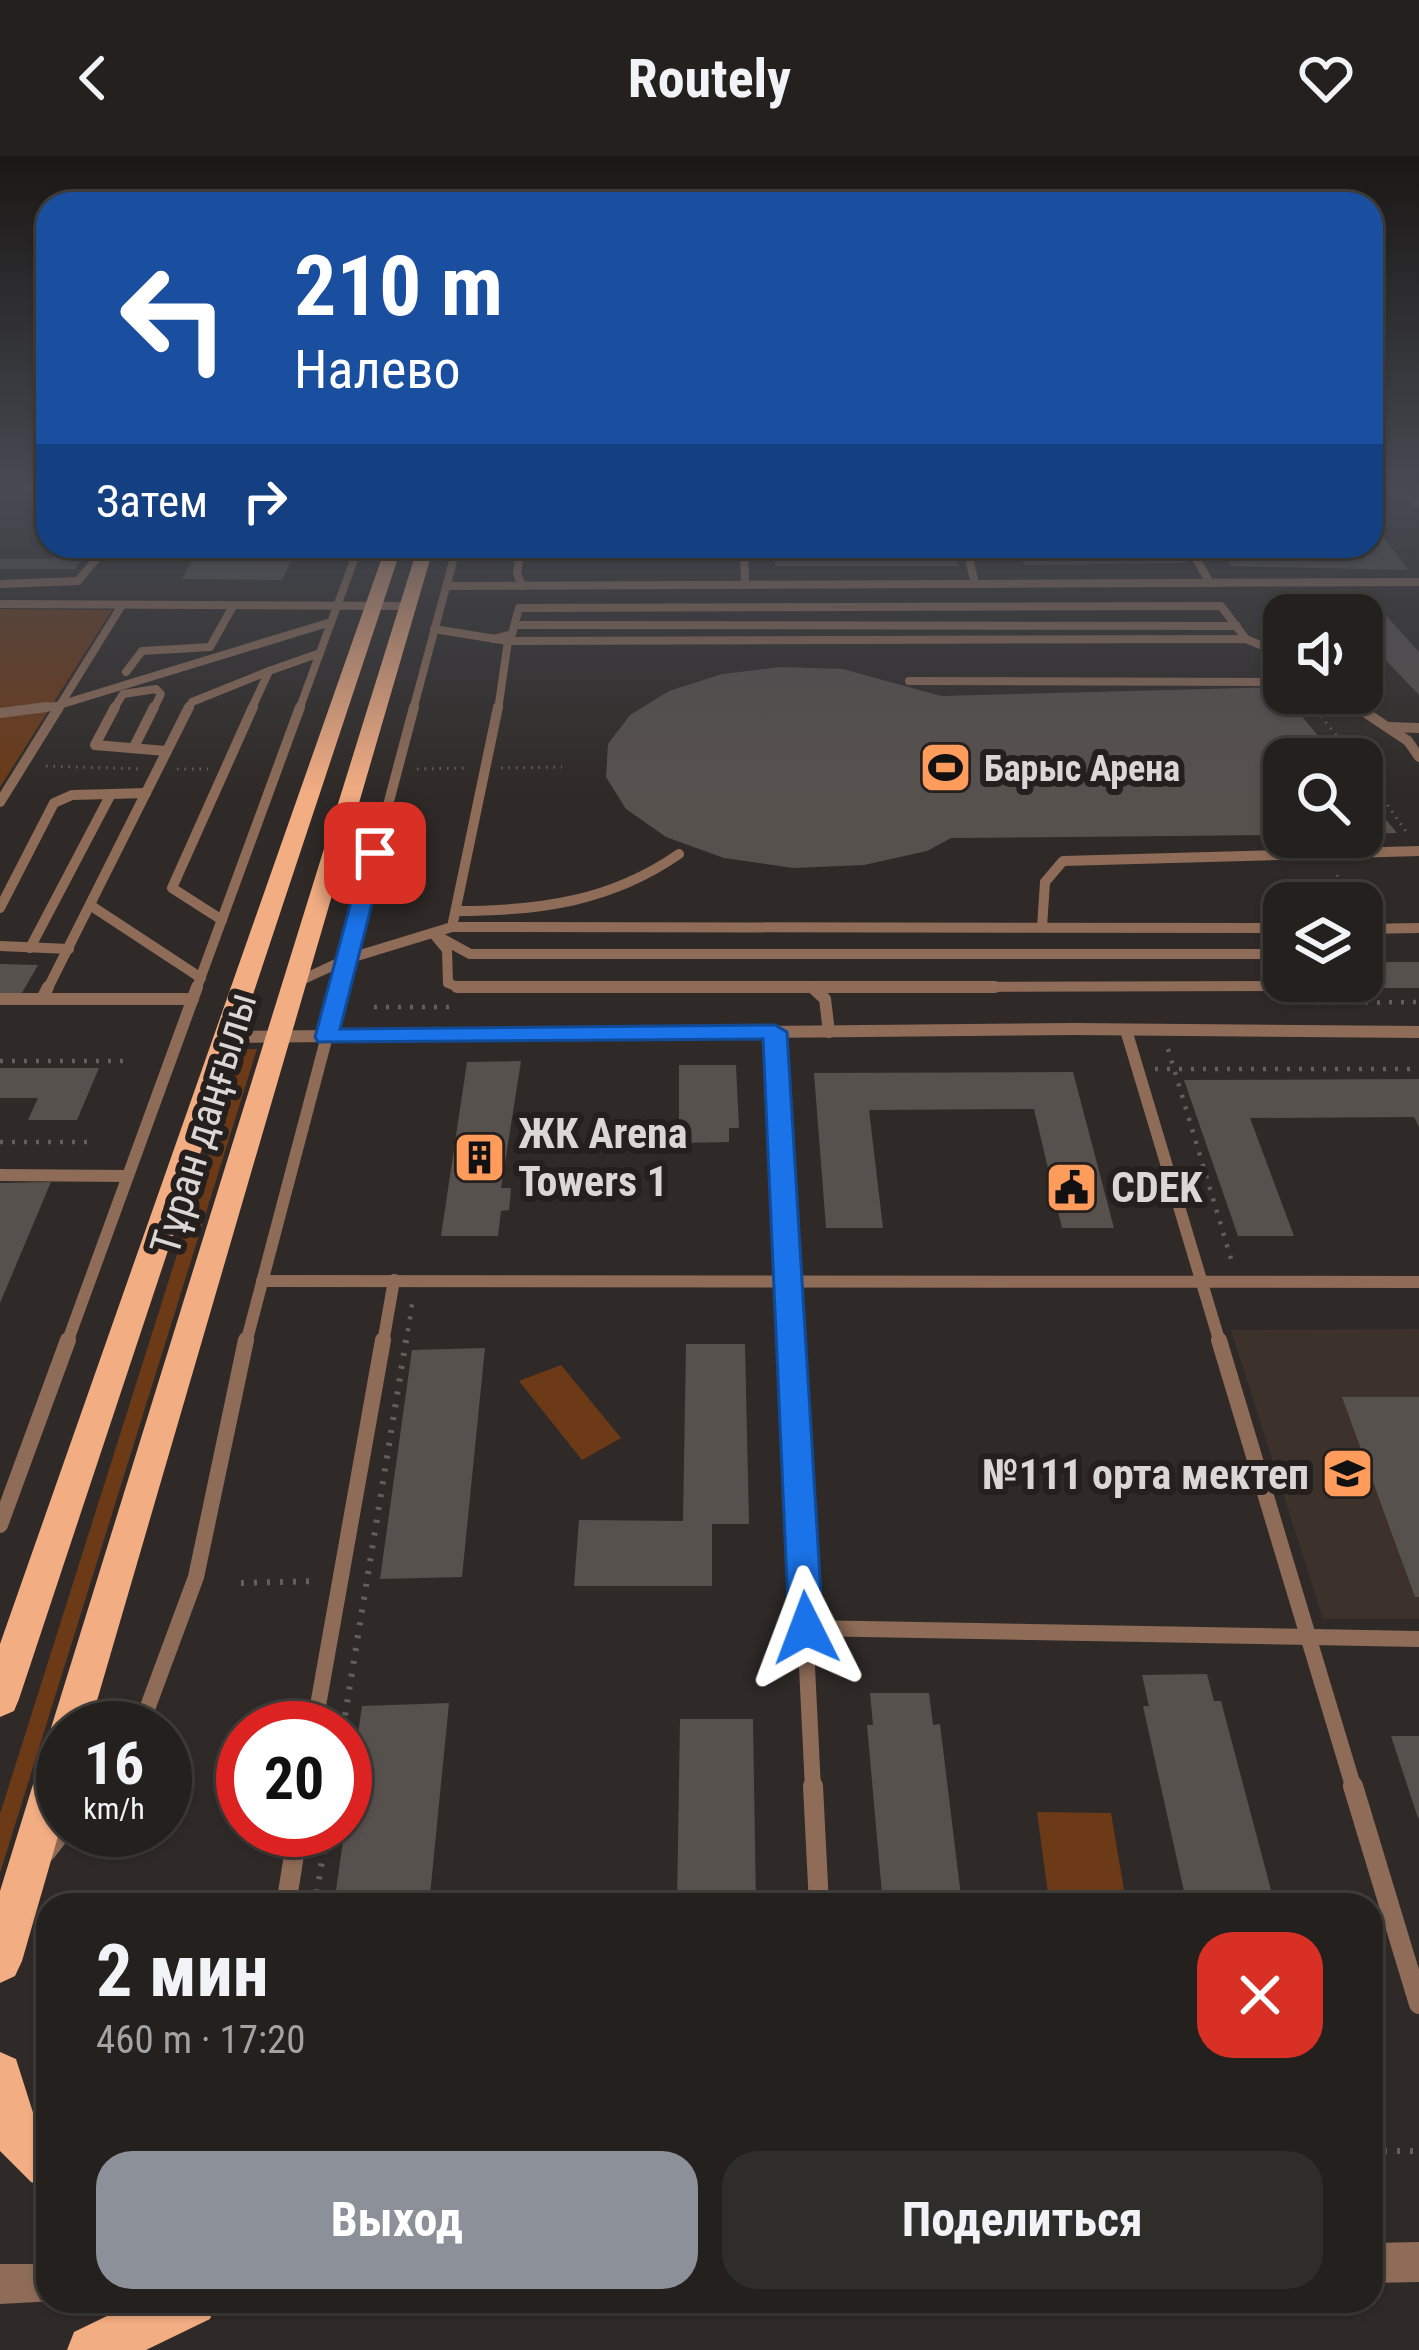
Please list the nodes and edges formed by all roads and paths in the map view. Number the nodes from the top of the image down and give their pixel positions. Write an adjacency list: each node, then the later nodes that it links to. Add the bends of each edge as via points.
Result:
1 (346, 589): 7 (lane)
2 (380, 589): 9 (main road, Тұран даңғылы)
3 (413, 589): 10 (main road, Тұран даңғылы)
4 (446, 589): 16 (lane)
5 (0, 604): 6 (lane)
6 (122, 605): 8 (lane); 29 (lane)
7 (341, 605): 8 (lane); 9 (lane); 12 (lane)
8 (233, 606): 22 (lane, via 209,647)
9 (375, 606): 10 (lane); 73 (main road, Тұран даңғылы)
10 (408, 606): 63 (main road, Тұран даңғылы)
11 (802, 607): 13 (lane, via 519,608); 14 (lane); 15 (lane, via 1221,606)
12 (331, 622): 23 (lane); 29 (lane)
13 (517, 625): 14 (lane); 17 (lane)
14 (805, 626): 15 (lane); 19 (lane)
15 (1237, 626): 18 (lane)
16 (434, 629): 17 (lane); 61 (lane)
17 (493, 639): 20 (lane)
18 (1246, 639): 19 (lane); 21 (lane)
19 (805, 640): 20 (lane)
20 (508, 641): 49 (lane)
21 (1263, 646)
22 (180, 650): 24 (lane); 26 (lane, via 142,651)
23 (320, 653): 25 (lane); 50 (lane)
24 (170, 664)
25 (269, 670): 37 (lane, via 192,702); 50 (lane, via 172,888)
26 (126, 672)
27 (909, 681): 28 (lane)
28 (1263, 682)
29 (56, 706): 30 (lane); 39 (lane)
30 (0, 712)
31 (1319, 714): 35 (path)
32 (1368, 714): 33 (lane)
33 (1388, 727): 34 (lane); 38 (lane)
34 (1419, 728)
35 (1339, 738)
36 (134, 747): 36 (lane, via 93,741 123,694 156,689 161,694); 37 (lane)
37 (166, 751): 40 (lane)
38 (1419, 757)
39 (22, 765): 40 (path); 44 (lane)
40 (157, 769): 41 (path); 42 (lane)
41 (204, 769)
42 (146, 793): 43 (lane); 47 (lane)
43 (111, 794): 48 (lane, via 54,802); 58 (lane)
44 (0, 802)
45 (1419, 851): 52 (lane, via 1063,861 1040,896)
46 (679, 854): 49 (lane, via 649,878 585,904)
47 (93, 907): 59 (lane); 62 (lane)
48 (0, 908)
49 (456, 911): 51 (lane)
50 (222, 920): 62 (lane)
51 (452, 927): 52 (lane); 56 (lane)
52 (1042, 927): 53 (lane)
53 (1263, 928)
54 (1419, 928): 55 (lane)
55 (1383, 929)
56 (434, 934): 60 (lane, via 470,954); 61 (lane); 65 (lane, via 449,956 448,983 460,988)
57 (0, 946): 58 (lane)
58 (30, 948): 59 (lane)
59 (69, 949): 66 (lane)
60 (1263, 954)
61 (347, 959): 63 (lane); 75 (lane)
62 (201, 978): 67 (lane)
63 (295, 983): 74 (main road, Тұран даңғылы)
64 (1263, 986): 65 (lane)
65 (812, 987): 71 (lane, via 825,1000)
66 (42, 999): 67 (lane); 68 (lane)
67 (194, 999): 85 (lane)
68 (0, 1000)
69 (1126, 1030): 71 (lane); 72 (lane); 79 (lane)
70 (775, 1032): 71 (lane); 75 (lane); 90 (lane)
71 (830, 1032)
72 (1419, 1032)
73 (229, 1037): 74 (lane); 101 (main road, Тұран даңғылы)
74 (278, 1037): 75 (lane); 102 (main road, Тұран даңғылы)
75 (326, 1037): 88 (lane)
76 (1168, 1047): 80 (path)
77 (0, 1061): 78 (path)
78 (129, 1061)
79 (1138, 1070): 80 (path); 91 (lane)
80 (1175, 1070): 81 (path); 92 (path)
81 (1419, 1070)
82 (0, 1142): 83 (path)
83 (96, 1142)
84 (0, 1175): 85 (lane)
85 (127, 1176): 93 (lane)
86 (394, 1280): 87 (lane); 88 (lane); 96 (lane)
87 (416, 1280): 90 (lane); 95 (path)
88 (262, 1281): 103 (lane, via 196,1577)
89 (1419, 1282): 92 (lane)
90 (790, 1284): 91 (lane); 98 (lane)
91 (1202, 1285): 92 (lane); 99 (lane)
92 (1239, 1285)
93 (9, 1476): 94 (lane)
94 (0, 1525)
95 (367, 1580): 96 (path); 105 (path)
96 (340, 1581): 97 (path); 104 (lane)
97 (241, 1583)
98 (806, 1628): 99 (lane); 113 (lane)
99 (1311, 1639): 100 (lane); 115 (lane)
100 (1419, 1639)
101 (0, 1699)
102 (78, 1701)
103 (150, 1701)
104 (319, 1701)
105 (348, 1701)
106 (36, 1842): 110 (main road)
107 (42, 1857): 110 (lane)
108 (294, 1857): 111 (lane)
109 (323, 1857): 112 (path)
110 (25, 1879): 114 (main road)
111 (288, 1893)
112 (317, 1893)
113 (818, 1893)
114 (0, 1961)
115 (1419, 2004)
116 (0, 2075): 119 (main road, via 17,2136)
117 (1383, 2151): 118 (path)
118 (1419, 2151)
119 (36, 2154)
120 (1419, 2262): 121 (street)
121 (1383, 2263)
122 (0, 2284): 123 (street)
123 (36, 2284)
124 (168, 2313): 125 (main road)
125 (92, 2350)

